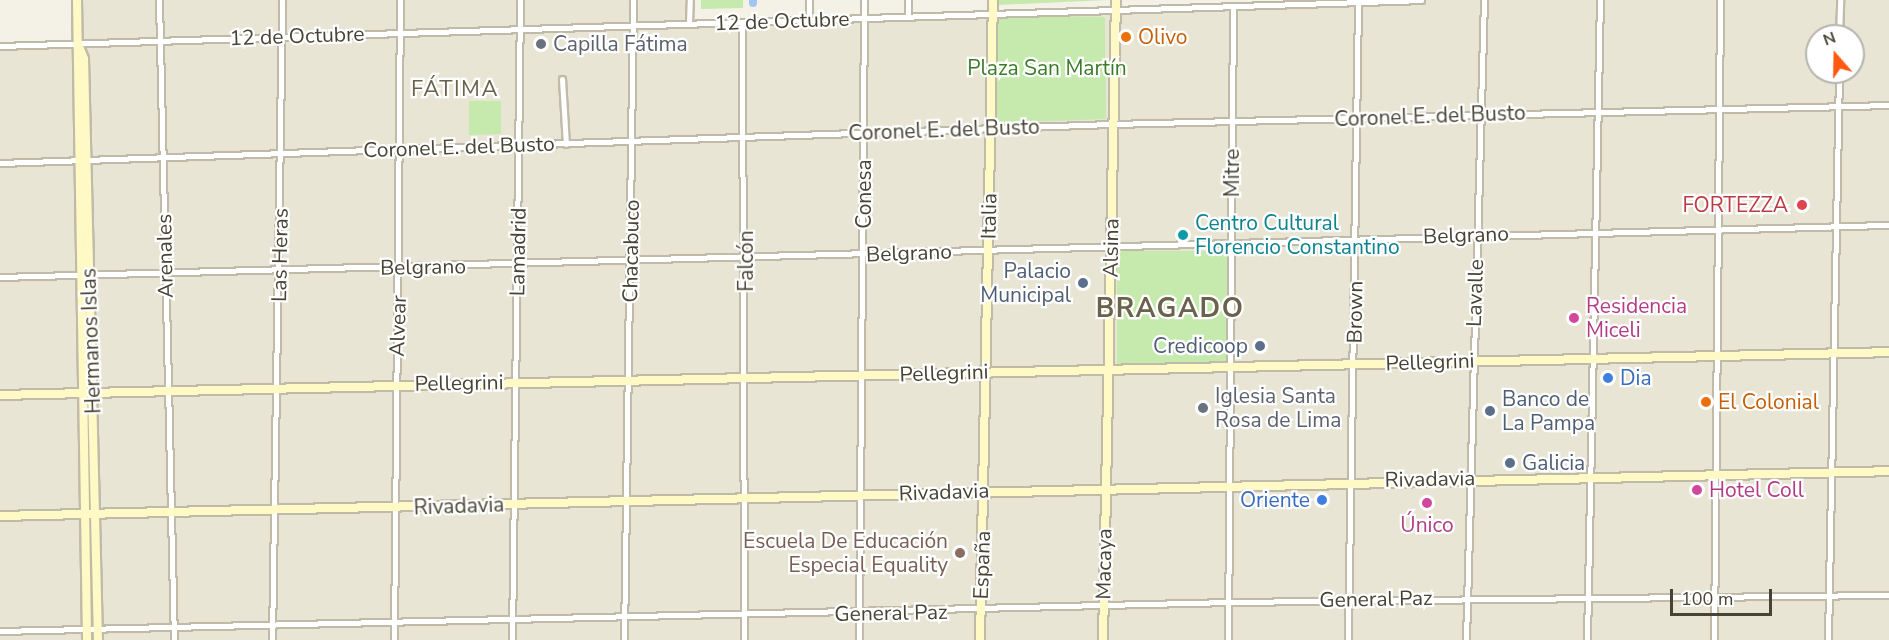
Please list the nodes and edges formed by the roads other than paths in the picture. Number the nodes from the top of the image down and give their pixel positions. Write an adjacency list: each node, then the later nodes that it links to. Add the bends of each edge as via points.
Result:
1 (77, 0): 32 (main road, Hermanos Islas)
2 (159, 0): 31 (street, Arenales)
3 (282, 0): 30 (street, Las Heras)
4 (400, 0): 29 (street, Alvear)
5 (520, 0): 28 (street, Lamadrid)
6 (633, 0): 27 (street, Chacabuco)
7 (690, 0): 25 (street)
8 (809, 0): 23 (street)
9 (864, 0): 22 (street, Conesa)
10 (908, 0): 21 (street)
11 (993, 0): 20 (main road, Italia)
12 (1421, 0): 17 (street, 12 de Octubre)
13 (1484, 0): 40 (street, Lavalle)
14 (1600, 0): 39 (street)
15 (1720, 0): 38 (street)
16 (1840, 0): 26 (street)
17 (1358, 1): 19 (street, 12 de Octubre); 41 (street, Brown)
18 (1116, 4): 19 (street, 12 de Octubre); 20 (street, 12 de Octubre); 43 (main road, Alsina)
19 (1233, 7): 42 (street, Mitre)
20 (993, 13): 21 (street, 12 de Octubre); 44 (main road, Italia)
21 (908, 16): 22 (street, 12 de Octubre)
22 (864, 18): 23 (street, 12 de Octubre); 45 (street, Conesa)
23 (809, 20): 24 (street, 12 de Octubre)
24 (742, 22): 25 (street, 12 de Octubre); 46 (street, Falcón)
25 (689, 23): 27 (street, 12 de Octubre)
26 (1839, 24)
27 (633, 25): 28 (street, 12 de Octubre); 47 (street, Chacabuco)
28 (520, 29): 29 (street, 12 de Octubre); 49 (street, Lamadrid)
29 (400, 32): 30 (street, 12 de Octubre); 50 (street, Alvear)
30 (282, 36): 31 (street, 12 de Octubre); 51 (street, Las Heras)
31 (160, 40): 32 (street, 12 de Octubre); 52 (street, Arenales)
32 (77, 43): 33 (street, 12 de Octubre); 53 (main road, Hermanos Islas); 54 (main road, Hermanos Islas, via 84,59)
33 (0, 46)
34 (562, 79): 48 (street)
35 (1839, 84): 37 (street)
36 (1889, 105): 37 (street, Coronel E. del Busto)
37 (1838, 106): 38 (street, Coronel E. del Busto); 57 (street)
38 (1719, 110): 39 (street, Coronel E. del Busto); 58 (street)
39 (1597, 112): 40 (street, Coronel E. del Busto); 59 (street)
40 (1480, 113): 41 (street, Coronel E. del Busto); 60 (street, Lavalle)
41 (1358, 118): 42 (street, Coronel E. del Busto); 61 (street, Brown)
42 (1233, 122): 43 (street, Coronel E. del Busto); 62 (street, Mitre)
43 (1113, 124): 44 (street, Coronel E. del Busto); 63 (main road, Alsina)
44 (990, 129): 45 (street, Coronel E. del Busto); 64 (main road, Italia)
45 (864, 133): 46 (street, Coronel E. del Busto); 65 (street, Conesa)
46 (746, 138): 47 (street, Coronel E. del Busto); 66 (street, Falcón)
47 (632, 141): 48 (street, Coronel E. del Busto); 67 (street, Chacabuco)
48 (566, 144): 49 (street, Coronel E. del Busto)
49 (519, 146): 50 (street, Coronel E. del Busto); 68 (street, Lamadrid)
50 (400, 149): 51 (street, Coronel E. del Busto); 69 (street, Alvear)
51 (281, 153): 52 (street, Coronel E. del Busto); 70 (street, Las Heras)
52 (162, 157): 54 (street, Coronel E. del Busto); 71 (street, Arenales)
53 (75, 160): 54 (street, Coronel E. del Busto); 55 (street, Coronel E. del Busto); 73 (main road, Hermanos Islas)
54 (86, 160): 72 (main road, Hermanos Islas)
55 (0, 163)
56 (1889, 225): 57 (street, Belgrano)
57 (1837, 226): 58 (street, Belgrano); 76 (street)
58 (1718, 230): 59 (street, Belgrano); 77 (street)
59 (1595, 233): 60 (street, Belgrano); 78 (street)
60 (1477, 234): 61 (street, Belgrano); 79 (street, Lavalle)
61 (1356, 239): 62 (street, Belgrano); 80 (street, Brown)
62 (1232, 242): 63 (street, Belgrano); 81 (street, Mitre)
63 (1111, 246): 64 (street, Belgrano); 82 (main road, Alsina)
64 (988, 250): 65 (street, Belgrano); 83 (main road, Italia)
65 (864, 254): 66 (street, Belgrano); 84 (street, Conesa)
66 (746, 257): 67 (street, Belgrano); 85 (street, Falcón)
67 (631, 261): 68 (street, Belgrano); 86 (street, Chacabuco)
68 (518, 265): 69 (street, Belgrano); 87 (street, Lamadrid)
69 (400, 267): 70 (street, Belgrano); 88 (street, Alvear)
70 (280, 271): 71 (street, Belgrano); 89 (street, Las Heras)
71 (166, 273): 72 (street, Belgrano); 90 (street, Arenales)
72 (88, 274): 73 (street, Belgrano); 91 (main road, Hermanos Islas)
73 (77, 275): 74 (street, Belgrano); 92 (main road, Hermanos Islas)
74 (0, 277)
75 (1889, 352): 76 (main road, Pellegrini)
76 (1835, 353): 77 (main road, Pellegrini); 95 (street)
77 (1716, 355): 78 (main road, Pellegrini); 96 (street)
78 (1591, 358): 79 (main road, Pellegrini); 97 (street)
79 (1473, 361): 80 (main road, Pellegrini); 98 (street, Lavalle)
80 (1354, 365): 81 (main road, Pellegrini); 99 (street, Brown)
81 (1233, 367): 82 (main road, Pellegrini); 100 (street, Mitre)
82 (1108, 370): 83 (main road, Pellegrini); 101 (main road, Alsina)
83 (987, 371): 84 (main road, Pellegrini); 102 (main road, Italia)
84 (862, 375): 85 (main road, Pellegrini); 103 (street, Conesa)
85 (745, 378): 86 (main road, Pellegrini); 104 (street, Falcón)
86 (629, 379): 87 (main road, Pellegrini); 105 (street, Chacabuco)
87 (515, 382): 88 (main road, Pellegrini); 106 (street, Lamadrid)
88 (396, 385): 89 (main road, Pellegrini); 107 (street, Alvear)
89 (278, 388): 90 (main road, Pellegrini); 108 (street, Las Heras)
90 (167, 389): 91 (main road, Pellegrini); 109 (street, Arenales)
91 (93, 392): 92 (main road, Pellegrini); 111 (main road, Hermanos Islas)
92 (81, 393): 93 (main road, Pellegrini); 110 (main road, Hermanos Islas)
93 (0, 395)
94 (1889, 471): 95 (main road, Rivadavia)
95 (1833, 472): 96 (main road, Rivadavia); 113 (street)
96 (1716, 473): 97 (main road, Rivadavia); 114 (street)
97 (1589, 476): 98 (main road, Rivadavia); 116 (street)
98 (1471, 478): 99 (main road, Rivadavia); 117 (street, Lavalle)
99 (1353, 480): 100 (main road, Rivadavia); 118 (street, Brown)
100 (1231, 484): 101 (main road, Rivadavia); 119 (street, Mitre)
101 (1105, 488): 102 (main road, Rivadavia); 120 (main road, Macaya)
102 (984, 490): 103 (main road, Rivadavia); 121 (main road, España)
103 (861, 496): 104 (main road, Rivadavia); 122 (street, Conesa)
104 (745, 500): 105 (main road, Rivadavia); 123 (street, Falcón)
105 (626, 502): 106 (main road, Rivadavia); 124 (street, Chacabuco)
106 (514, 505): 107 (main road, Rivadavia); 125 (street, Lamadrid)
107 (396, 508): 108 (main road, Rivadavia); 126 (street, Alvear)
108 (276, 510): 109 (main road, Rivadavia); 127 (street, Las Heras)
109 (170, 513): 111 (main road, Rivadavia); 128 (street, Arenales)
110 (84, 514): 111 (main road, Rivadavia); 112 (main road, Rivadavia); 131 (main road, Hermanos Islas)
111 (95, 514): 129 (main road, Hermanos Islas)
112 (0, 516)
113 (1829, 594): 114 (street, General Paz); 115 (street, General Paz); 148 (street)
114 (1714, 595): 116 (street, General Paz); 147 (street)
115 (1889, 595)
116 (1588, 596): 117 (street, General Paz); 146 (street)
117 (1468, 598): 118 (street, General Paz); 145 (street, Lavalle)
118 (1348, 600): 119 (street, General Paz); 144 (street, Brown)
119 (1228, 602): 120 (street, General Paz); 143 (street, Mitre)
120 (1103, 608): 121 (street, General Paz); 142 (main road, Macaya)
121 (981, 611): 122 (street, General Paz); 141 (main road, España)
122 (859, 615): 123 (street, General Paz); 140 (street, Conesa)
123 (745, 616): 124 (street, General Paz); 139 (street, Falcón)
124 (624, 618): 125 (street, General Paz); 138 (street, Chacabuco)
125 (513, 622): 126 (street, General Paz); 137 (street, Lamadrid)
126 (394, 623): 127 (street, General Paz); 136 (street, Alvear)
127 (273, 625): 128 (street, General Paz); 135 (street, Las Heras)
128 (173, 627): 129 (street, General Paz); 134 (street, Arenales)
129 (98, 630): 131 (street, General Paz); 133 (main road, Hermanos Islas)
130 (0, 631): 131 (street, General Paz)
131 (86, 631): 132 (main road, Hermanos Islas)
132 (87, 640)
133 (98, 640)
134 (174, 640)
135 (272, 640)
136 (394, 640)
137 (512, 640)
138 (624, 640)
139 (744, 640)
140 (859, 640)
141 (980, 640)
142 (1103, 640)
143 (1228, 640)
144 (1348, 640)
145 (1466, 640)
146 (1587, 640)
147 (1714, 640)
148 (1828, 640)

